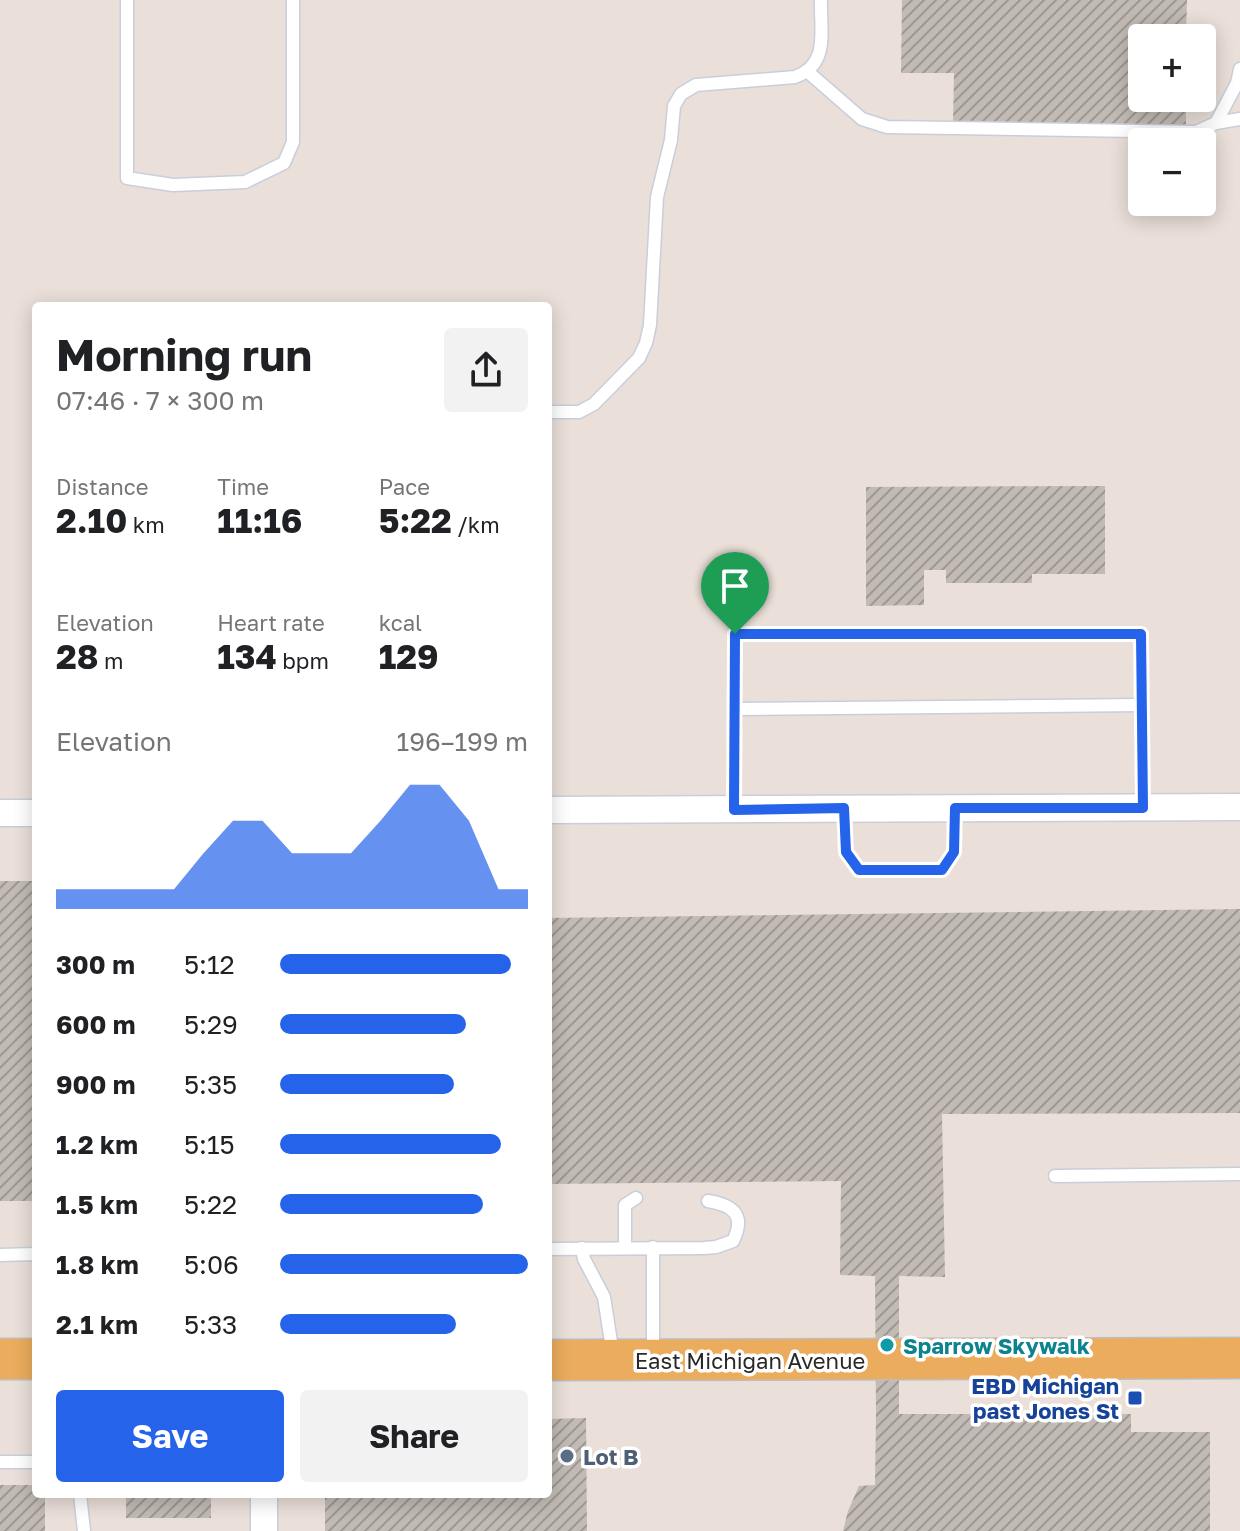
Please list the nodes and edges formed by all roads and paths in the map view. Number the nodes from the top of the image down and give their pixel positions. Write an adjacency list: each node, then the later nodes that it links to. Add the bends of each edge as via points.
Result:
1 (127, 0): 2 (lane, via 127,178 173,185 245,182 284,163 293,142)
2 (293, 0)
3 (821, 0): 5 (lane, via 820,58)
4 (1240, 69): 7 (lane)
5 (808, 72): 7 (lane, via 862,119 887,127 1196,132); 8 (lane, via 696,85 681,94 674,106 657,197 646,343 639,358 594,404 579,412)
6 (1240, 119): 7 (lane)
7 (1216, 123)
8 (552, 412)
9 (1142, 705): 10 (lane); 10 (lane, via 1141,634 735,634); 14 (lane)
10 (735, 709): 16 (lane)
11 (1240, 807): 14 (street)
12 (844, 808): 13 (street); 13 (lane, via 846,852 859,870 942,870 954,852); 16 (street)
13 (955, 808): 14 (street)
14 (1143, 808)
15 (552, 810): 16 (street)
16 (734, 810)
17 (0, 813): 18 (street)
18 (32, 813)
19 (1240, 1174): 20 (lane)
20 (1055, 1176)
21 (636, 1198): 23 (lane, via 625,1205)
22 (708, 1201): 24 (lane, via 727,1205 736,1215 739,1227 733,1241 704,1248)
23 (625, 1247): 24 (lane); 25 (lane)
24 (653, 1247): 33 (lane)
25 (582, 1248): 26 (lane); 33 (lane, via 610,1320)
26 (552, 1249)
27 (32, 1254): 28 (lane)
28 (0, 1255)
29 (1240, 1358): 33 (main road, East Michigan Avenue)
30 (0, 1359): 31 (main road)
31 (32, 1359)
32 (552, 1360): 33 (main road, East Michigan Avenue)
33 (633, 1360)
34 (0, 1462): 35 (lane)
35 (32, 1462)
36 (80, 1498): 38 (lane)
37 (264, 1498): 39 (street)
38 (84, 1531)
39 (264, 1531)

